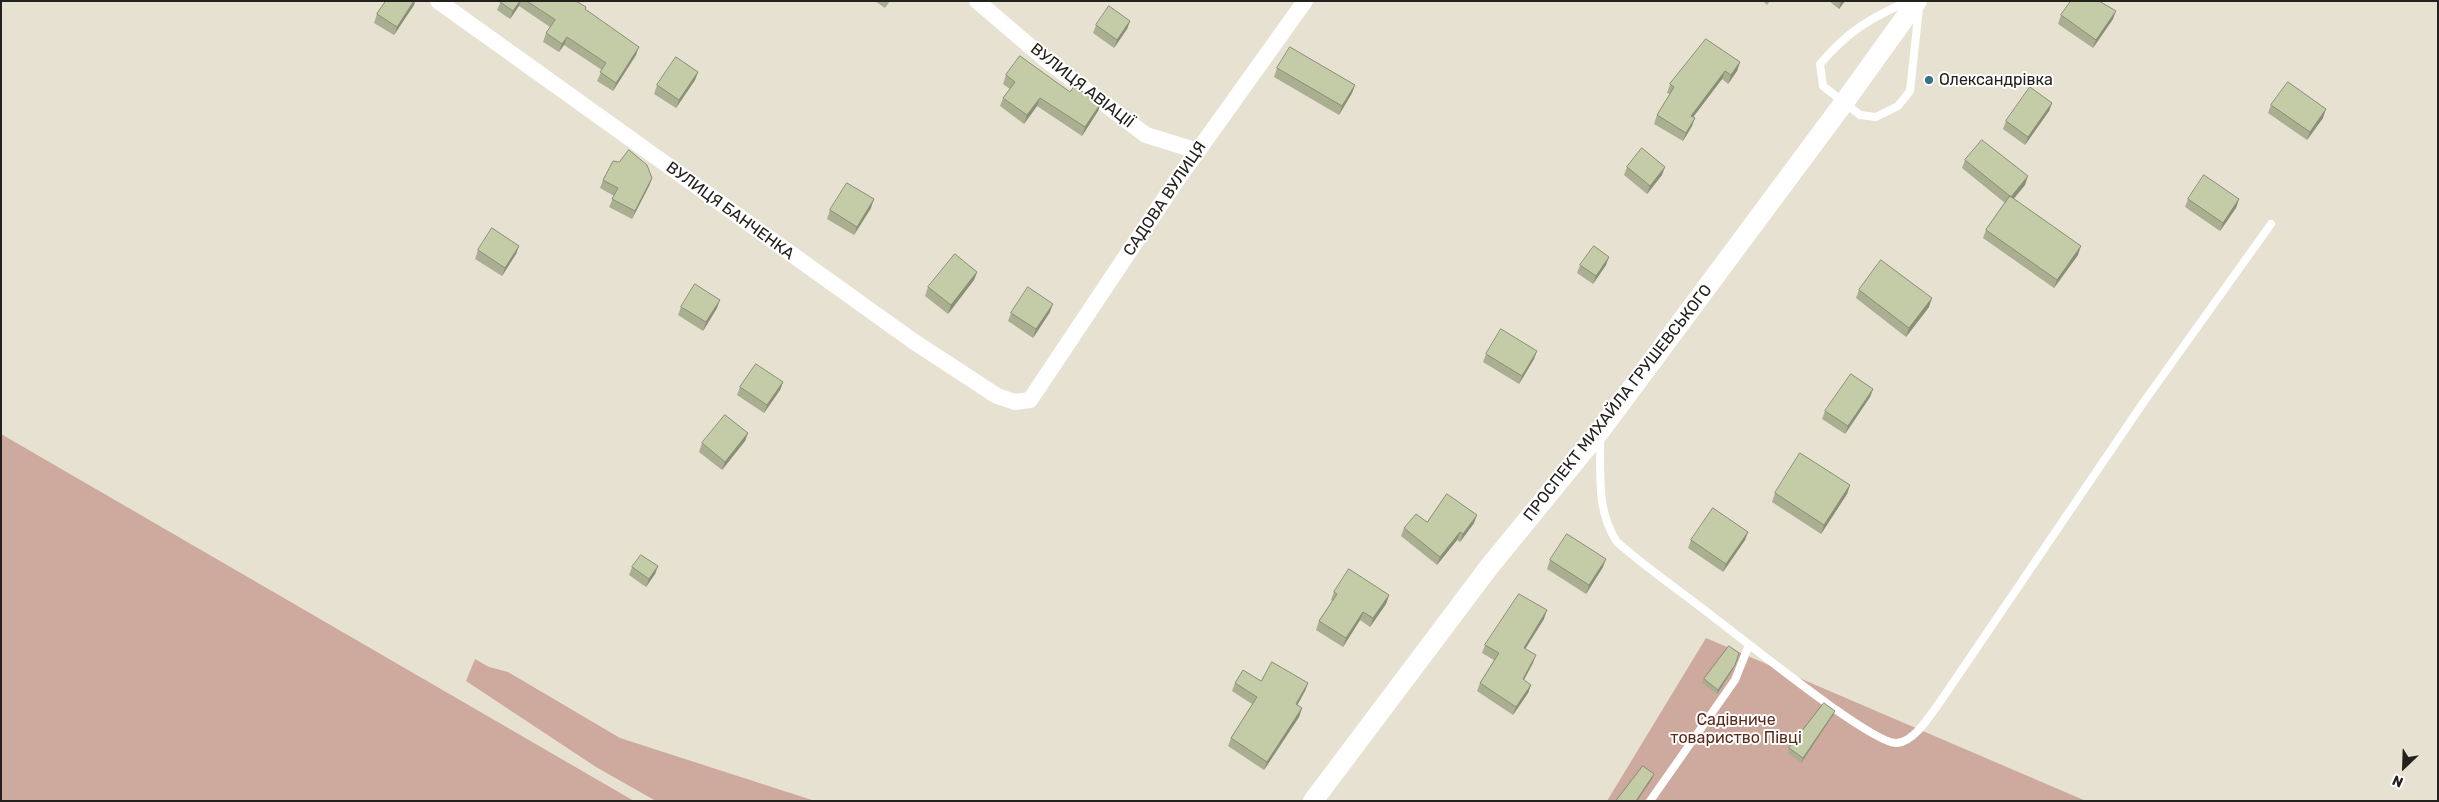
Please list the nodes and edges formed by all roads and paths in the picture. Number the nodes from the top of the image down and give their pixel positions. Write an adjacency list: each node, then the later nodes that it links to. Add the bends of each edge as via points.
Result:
1 (438, 1): 9 (street, ВУЛИЦЯ БАНЧЕНКА, via 913,341 997,396 1015,402)
2 (977, 1): 7 (street, ВУЛИЦЯ АВІАЦІЇ, via 1046,59 1146,135)
3 (1305, 1): 7 (street, САДОВА ВУЛИЦЯ)
4 (1908, 1): 6 (lane, via 1877,15 1841,40 1820,64 1823,86)
5 (1918, 1): 6 (street, ПРОСПЕКТ МИХАЙЛА ГРУШЕВСЬКОГО); 6 (lane, via 1910,91 1898,106 1876,117 1860,115)
6 (1843, 104): 10 (street, ПРОСПЕКТ МИХАЙЛА ГРУШЕВСЬКОГО)
7 (1198, 151): 9 (street, САДОВА ВУЛИЦЯ)
8 (2271, 224): 11 (lane, via 1916,732 1904,741 1889,742 1875,736)
9 (1030, 400)
10 (1600, 431): 11 (lane, via 1602,510 1607,528 1617,542); 12 (street, ПРОСПЕКТ МИХАЙЛА ГРУШЕВСЬКОГО, via 1489,568)
11 (1749, 645): 13 (lane, via 1735,680)
12 (1313, 801)
13 (1650, 801)

